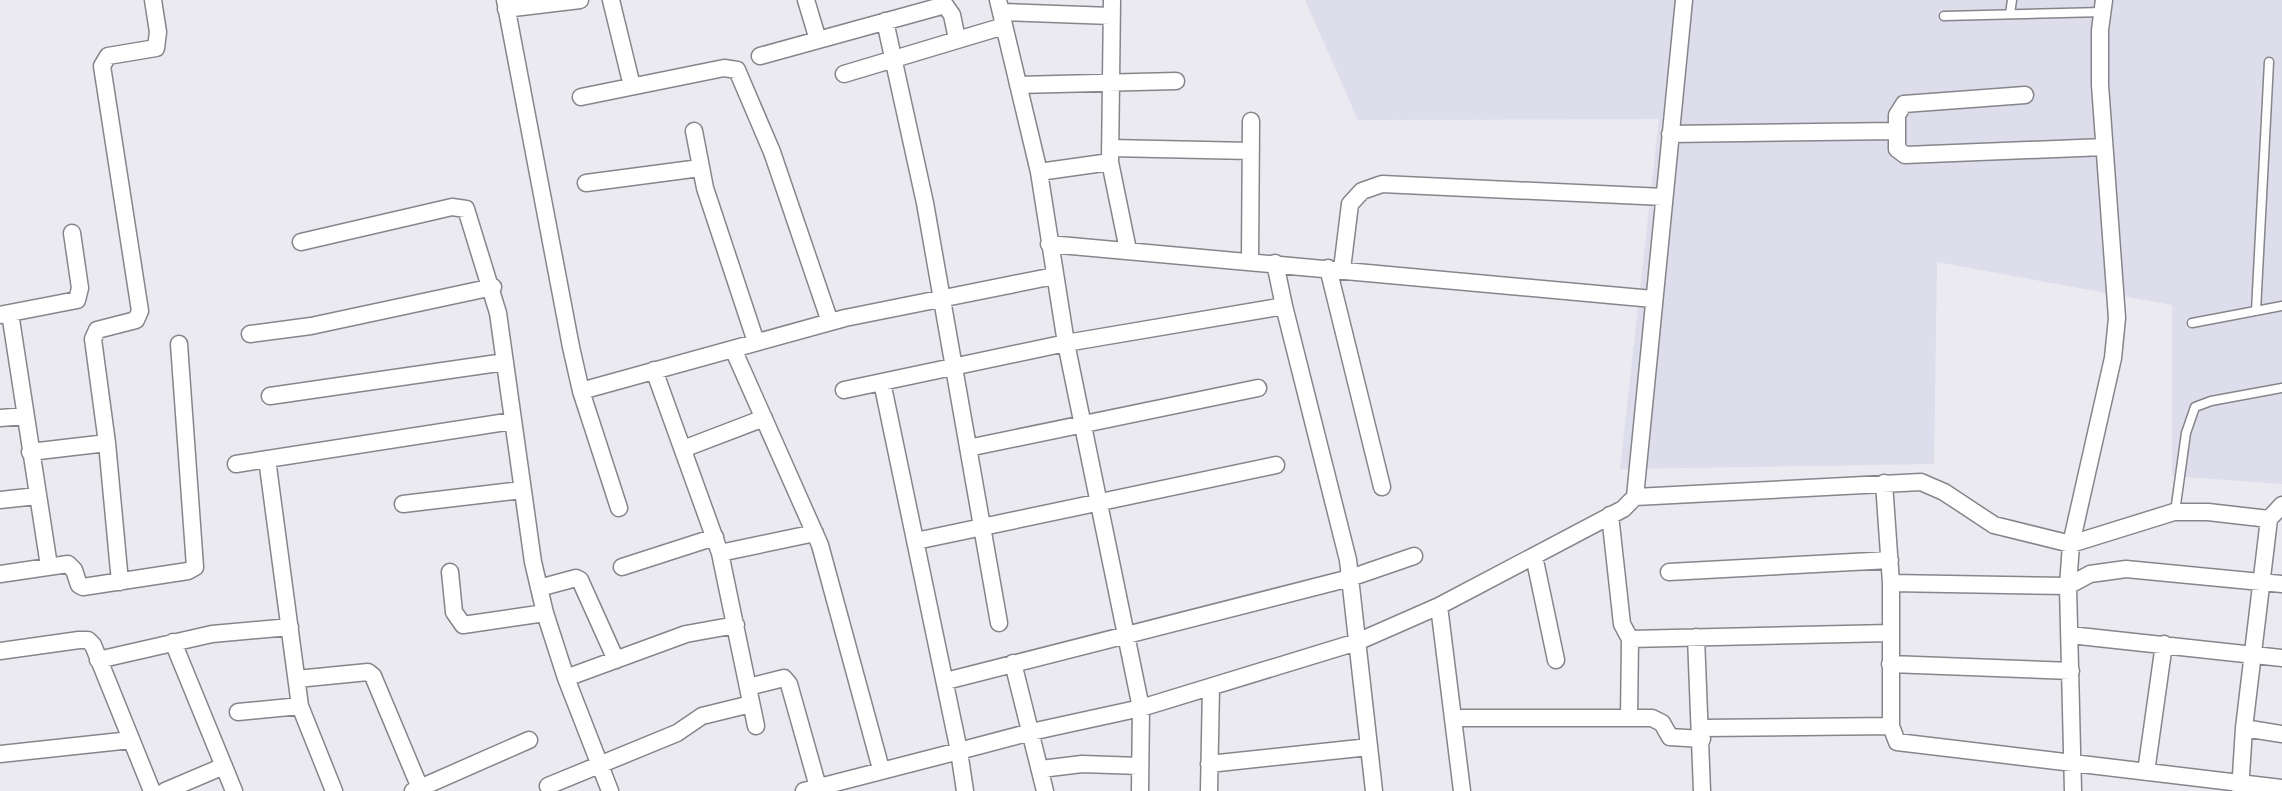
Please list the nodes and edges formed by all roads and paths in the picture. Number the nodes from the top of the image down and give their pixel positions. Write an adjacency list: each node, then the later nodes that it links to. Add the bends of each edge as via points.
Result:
1 (153, 0): 73 (street, via 156,48 108,55 102,66 140,310 136,320 94,333)
2 (580, 0): 7 (street)
3 (611, 0): 23 (street)
4 (806, 0): 15 (street)
5 (1684, 0): 29 (street)
6 (2012, 0): 11 (lane)
7 (505, 4): 66 (street)
8 (2103, 6): 11 (lane); 30 (street, via 2099,54)
9 (1111, 8): 10 (street); 21 (street)
10 (1001, 13): 14 (street); 22 (street)
11 (2010, 14): 12 (lane)
12 (1944, 16)
13 (885, 21): 14 (street, via 945,5); 15 (street); 17 (street)
14 (957, 39): 17 (street)
15 (818, 40): 16 (street)
16 (760, 56)
17 (894, 57): 19 (street); 46 (street)
18 (2269, 62): 50 (lane)
19 (845, 74)
20 (1176, 81): 21 (street)
21 (1111, 82): 22 (street); 32 (street)
22 (1018, 85): 34 (street)
23 (632, 86): 25 (street); 52 (street, via 724,68 737,70 772,152)
24 (2025, 94): 28 (street, via 1904,104)
25 (581, 97)
26 (1251, 121): 31 (street)
27 (694, 131): 33 (street)
28 (1895, 131): 29 (street); 30 (street, via 1897,149 1905,155)
29 (1670, 134): 36 (street)
30 (2104, 147): 97 (street, via 2116,339)
31 (1251, 151): 32 (street); 41 (street)
32 (1110, 155): 34 (street); 40 (street)
33 (700, 168): 35 (street); 55 (street)
34 (1039, 172): 39 (street)
35 (586, 183)
36 (1664, 197): 43 (street, via 1371,186 1350,204); 47 (street)
37 (72, 233): 51 (street, via 80,288 77,300)
38 (302, 242): 45 (street, via 460,206 470,216)
39 (1049, 244): 40 (street); 44 (street)
40 (1128, 250): 41 (street)
41 (1250, 260): 42 (street)
42 (1275, 262): 43 (street); 48 (street)
43 (1335, 268): 47 (street); 81 (street)
44 (1054, 276): 46 (street); 56 (street)
45 (492, 286): 54 (street, via 312,326); 59 (street)
46 (942, 298): 52 (street); 60 (street)
47 (1653, 299): 84 (street)
48 (1284, 306): 56 (street); 107 (street)
49 (2282, 306): 50 (lane)
50 (2256, 311): 53 (lane)
51 (5, 314): 68 (street)
52 (830, 322): 55 (street)
53 (2192, 323)
54 (250, 334)
55 (756, 342): 58 (street)
56 (1066, 343): 60 (street); 72 (street)
57 (179, 344): 108 (street, via 195,567)
58 (733, 349): 61 (street); 70 (street)
59 (505, 362): 67 (street); 71 (street)
60 (954, 367): 62 (street); 74 (street)
61 (654, 370): 66 (street); 75 (street)
62 (882, 382): 65 (street); 96 (street)
63 (1258, 388): 72 (street)
64 (2282, 388): 90 (lane, via 2195,407 2186,433)
65 (844, 390)
66 (581, 391): 89 (street)
67 (270, 396)
68 (24, 416): 69 (street); 76 (street)
69 (0, 418)
70 (764, 418): 75 (street); 94 (street)
71 (513, 421): 77 (street); 82 (street)
72 (1083, 423): 74 (street); 87 (street)
73 (107, 443): 76 (street); 108 (street)
74 (968, 448): 93 (street)
75 (683, 449): 95 (street)
76 (30, 452): 83 (street)
77 (267, 459): 78 (street); 118 (street)
78 (236, 464)
79 (1276, 465): 87 (street)
80 (1884, 483): 84 (street); 97 (street, via 1933,485 1994,525); 101 (street)
81 (1382, 487)
82 (522, 490): 86 (street); 113 (street)
83 (37, 496): 85 (street); 102 (street)
84 (1635, 497): 91 (street)
85 (0, 500)
86 (403, 504)
87 (1099, 504): 93 (street); 122 (street)
88 (2282, 505): 92 (street)
89 (619, 508)
90 (2174, 512): 92 (street); 97 (street)
91 (1610, 515): 99 (street); 123 (street, via 1622,624)
92 (2269, 519): 109 (street)
93 (981, 527): 96 (street); 116 (street)
94 (815, 533): 98 (street); 163 (street)
95 (715, 537): 98 (street); 103 (street)
96 (916, 541): 138 (street)
97 (2071, 544): 112 (street)
98 (720, 553): 117 (street)
99 (1534, 555): 114 (street); 132 (street)
100 (1414, 556): 107 (street)
101 (1889, 560): 105 (street); 110 (street)
102 (49, 566): 106 (street); 108 (street, via 72,566 83,587)
103 (622, 567)
104 (450, 572): 115 (street, via 454,612 463,625)
105 (1669, 572)
106 (0, 574)
107 (1350, 578): 122 (street); 125 (street)
108 (120, 582)
109 (2262, 582): 111 (street); 112 (street, via 2126,569 2090,574); 128 (street)
110 (1891, 583): 112 (street); 119 (street)
111 (2282, 584)
112 (2067, 586): 120 (street)
113 (539, 588): 115 (street); 131 (street, via 580,580)
114 (1439, 606): 125 (street); 145 (street)
115 (545, 613): 136 (street)
116 (999, 622)
117 (736, 625): 131 (street, via 686,634); 139 (street)
118 (290, 627): 124 (street); 137 (street)
119 (1891, 633): 121 (street); 134 (street)
120 (2070, 635): 126 (street); 135 (street)
121 (1696, 637): 123 (street); 151 (street)
122 (1126, 638): 133 (street); 143 (street)
123 (1630, 639): 146 (street)
124 (173, 642): 130 (street); 161 (street)
125 (1357, 642): 140 (street); 155 (street)
126 (2164, 644): 128 (street); 165 (street)
127 (0, 651): 130 (street, via 88,640)
128 (2253, 653): 129 (street); 149 (street)
129 (2282, 657)
130 (98, 660): 153 (street)
131 (616, 660): 136 (street)
132 (1556, 660)
133 (1013, 663): 138 (street); 150 (street)
134 (1890, 664): 135 (street); 148 (street)
135 (2071, 671): 158 (street)
136 (566, 678): 159 (street)
137 (297, 679): 142 (street); 169 (street, via 368,672 373,676)
138 (946, 681): 156 (street)
139 (748, 687): 141 (street); 170 (street, via 784,678 789,684)
140 (1211, 687): 143 (street); 160 (street)
141 (751, 704): 147 (street); 159 (street, via 702,716 677,733)
142 (300, 706): 144 (street); 174 (street)
143 (1141, 708): 150 (street); 162 (street)
144 (238, 712)
145 (1453, 718): 146 (street); 181 (street)
146 (1629, 718): 151 (street, via 1659,720 1670,737)
147 (756, 726)
148 (1891, 726): 151 (street); 158 (street, via 1893,737 1904,744)
149 (2244, 728): 152 (street); 167 (street)
150 (1031, 732): 156 (street); 164 (street)
151 (1702, 734): 182 (street)
152 (2282, 734)
153 (131, 740): 157 (street); 171 (street)
154 (529, 740): 169 (street)
155 (1369, 747): 160 (street); 180 (street)
156 (959, 751): 163 (street); 176 (street)
157 (0, 754)
158 (2074, 762): 165 (street); 183 (street)
159 (599, 764): 166 (street); 175 (street)
160 (1209, 764): 179 (street)
161 (224, 766): 172 (street); 173 (street)
162 (1140, 766): 164 (street, via 1082,764); 178 (street)
163 (881, 769): 170 (street)
164 (1041, 769): 177 (street)
165 (2152, 773): 167 (street); 184 (street)
166 (548, 786)
167 (2240, 787): 168 (street)
168 (2282, 788)
169 (417, 789)
170 (811, 789)
171 (152, 791)
172 (165, 791)
173 (234, 791)
174 (334, 791)
175 (610, 791)
176 (965, 791)
177 (1045, 791)
178 (1140, 791)
179 (1209, 791)
180 (1374, 791)
181 (1462, 791)
182 (1702, 791)
183 (2073, 791)
184 (2158, 791)

